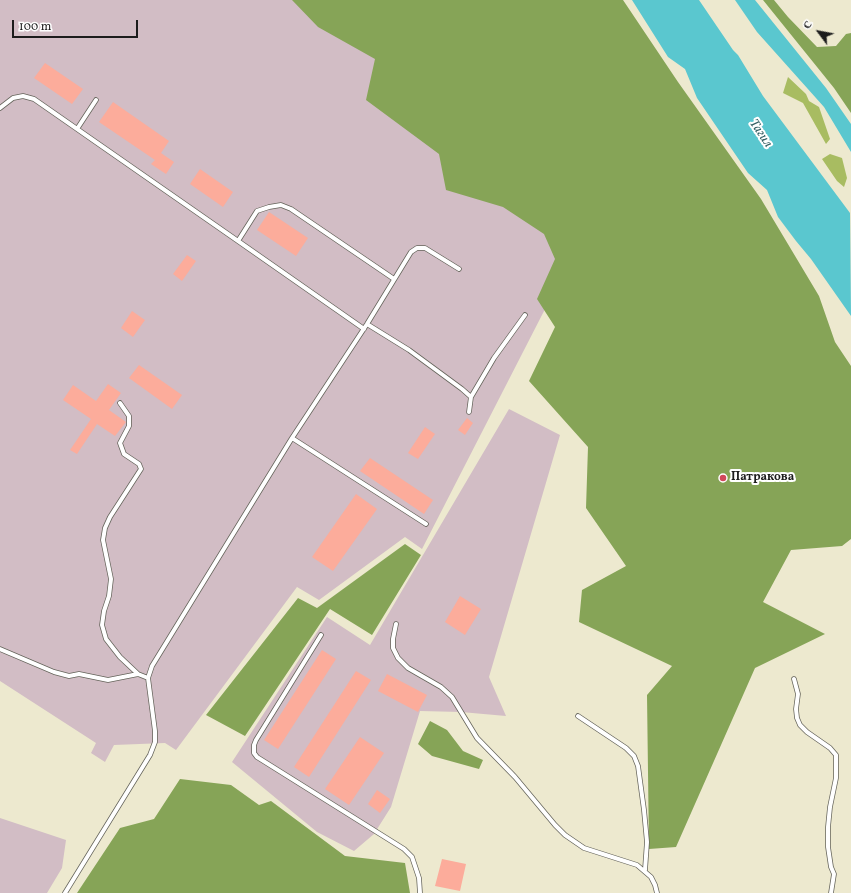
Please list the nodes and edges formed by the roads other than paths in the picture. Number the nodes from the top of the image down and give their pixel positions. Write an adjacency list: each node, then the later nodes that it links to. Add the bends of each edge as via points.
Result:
1 (96, 100): 3 (lane)
2 (0, 108): 3 (lane, via 13,98 23,96 34,99)
3 (77, 129): 4 (lane)
4 (238, 241): 6 (lane, via 257,211 281,205 291,209); 9 (lane)
5 (459, 269): 6 (lane, via 425,248 417,248 411,252)
6 (394, 279): 8 (lane)
7 (524, 315): 10 (lane, via 494,358)
8 (367, 324): 9 (lane); 10 (lane, via 409,350)
9 (364, 329): 13 (lane)
10 (471, 398): 12 (lane)
11 (120, 403): 18 (lane, via 129,416 129,426 120,443 124,454 139,464 141,469 105,528 103,540 111,579 102,625 106,639)
12 (469, 412)
13 (292, 438): 14 (lane); 19 (lane, via 152,666)
14 (426, 524)
15 (396, 624): 22 (lane, via 393,648 398,658 408,668 452,697 477,738 565,835 584,848 626,861)
16 (321, 635): 24 (lane, via 256,740 254,753 404,849 412,857 419,878)
17 (0, 649): 18 (lane, via 69,676 79,674 108,680)
18 (138, 674): 19 (lane)
19 (148, 678): 23 (lane, via 155,742 150,755)
20 (794, 679): 26 (lane, via 798,694 797,718 800,725 836,755 836,778 828,827 828,847 834,874)
21 (578, 716): 22 (lane, via 634,756 638,766 647,842)
22 (645, 870): 25 (lane, via 651,877)
23 (65, 893)
24 (420, 893)
25 (657, 893)
26 (832, 893)

